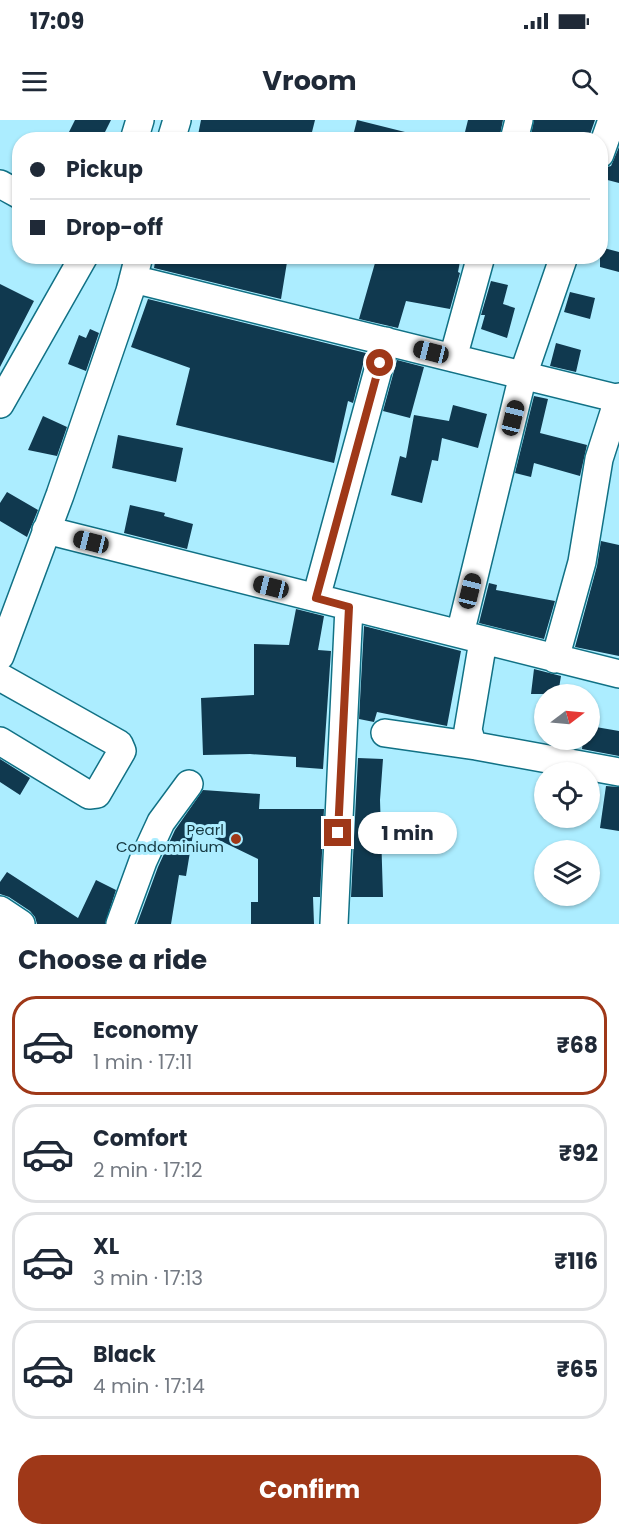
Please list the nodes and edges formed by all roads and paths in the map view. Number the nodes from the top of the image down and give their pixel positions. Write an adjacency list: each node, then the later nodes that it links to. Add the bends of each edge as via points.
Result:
1 (79, 264): 8 (street)
2 (479, 264): 6 (street)
3 (561, 264): 7 (street)
4 (136, 268): 5 (street); 10 (street)
5 (386, 341): 6 (street); 11 (street)
6 (453, 358): 7 (street)
7 (523, 375): 9 (street); 13 (street)
8 (4, 392)
9 (619, 398): 15 (street, via 599,459 582,562)
10 (46, 530): 11 (street); 14 (street)
11 (316, 598): 12 (street)
12 (349, 607): 13 (street); 26 (street)
13 (471, 638): 15 (street); 20 (street, via 468,730)
14 (0, 656)
15 (555, 658): 16 (street)
16 (619, 674)
17 (0, 677): 19 (street, via 119,744 122,751 93,796)
18 (385, 733): 20 (street)
19 (0, 741)
20 (476, 746): 21 (street)
21 (619, 772)
22 (189, 784): 25 (street, via 162,822)
23 (0, 910): 24 (street)
24 (21, 924)
25 (120, 924)
26 (334, 924)

